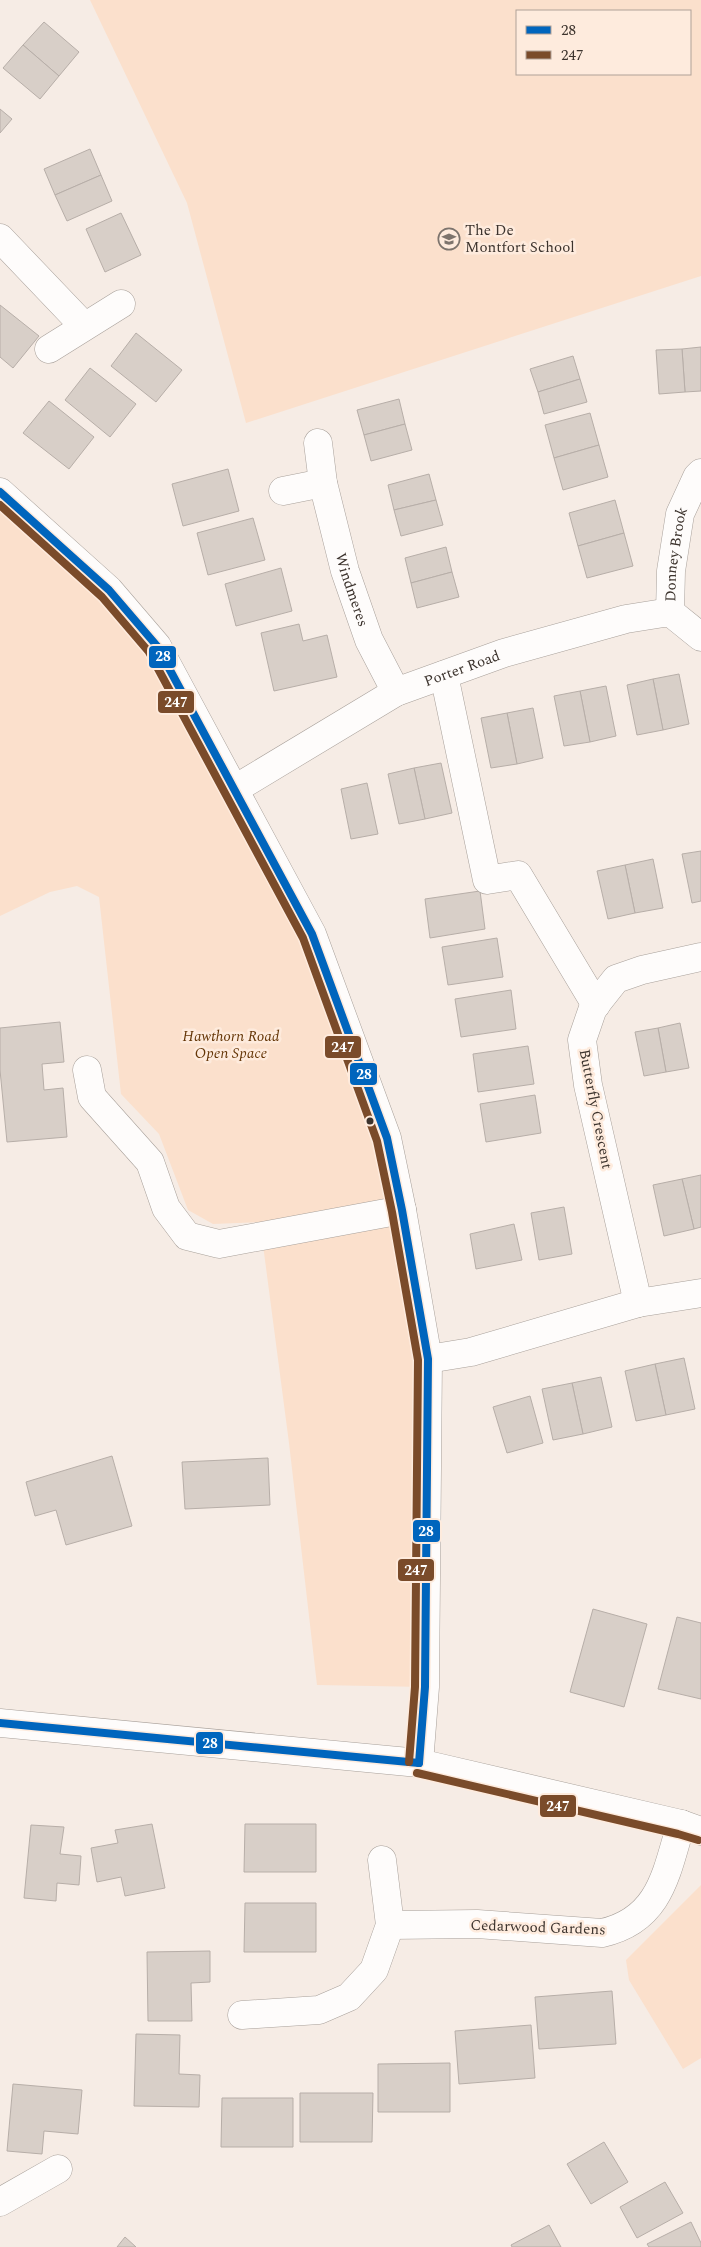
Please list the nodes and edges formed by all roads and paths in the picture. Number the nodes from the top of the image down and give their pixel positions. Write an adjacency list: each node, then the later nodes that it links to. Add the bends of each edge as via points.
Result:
1 (0, 238): 3 (street)
2 (121, 304): 3 (street)
3 (84, 326): 4 (street)
4 (49, 349)
5 (318, 443): 7 (street, Windmeres)
6 (701, 473): 10 (street, Donney Brook, via 680,514 671,571)
7 (323, 483): 8 (street); 13 (street, Windmeres, via 366,631)
8 (283, 491)
9 (0, 492): 14 (street, via 110,590 158,646)
10 (670, 612): 11 (street); 12 (street, Porter Road, via 626,619 504,653)
11 (701, 637)
12 (444, 675): 13 (street, Porter Road); 16 (street, via 487,880 518,875)
13 (396, 692): 14 (street, Porter Road)
14 (235, 789): 18 (street, via 312,934 387,1138)
15 (701, 957): 16 (street, Butterfly Crescent, via 642,970 616,980)
16 (596, 1005): 20 (street, Butterfly Crescent, via 582,1040 588,1085)
17 (87, 1070): 18 (street, via 92,1097 150,1162 166,1208 187,1236 219,1244)
18 (402, 1210): 21 (street)
19 (701, 1293): 20 (street)
20 (638, 1303): 21 (street, via 471,1352)
21 (428, 1359): 23 (street, via 425,1687)
22 (0, 1723): 23 (street)
23 (419, 1763): 24 (street)
24 (691, 1828): 26 (street, Cedarwood Gardens, via 662,1887 645,1912 621,1929 602,1933 477,1924)
25 (382, 1860): 26 (street)
26 (390, 1925): 27 (street, via 374,1970 349,1997 318,2010)
27 (242, 2016)
28 (58, 2169): 29 (street)
29 (0, 2202)

